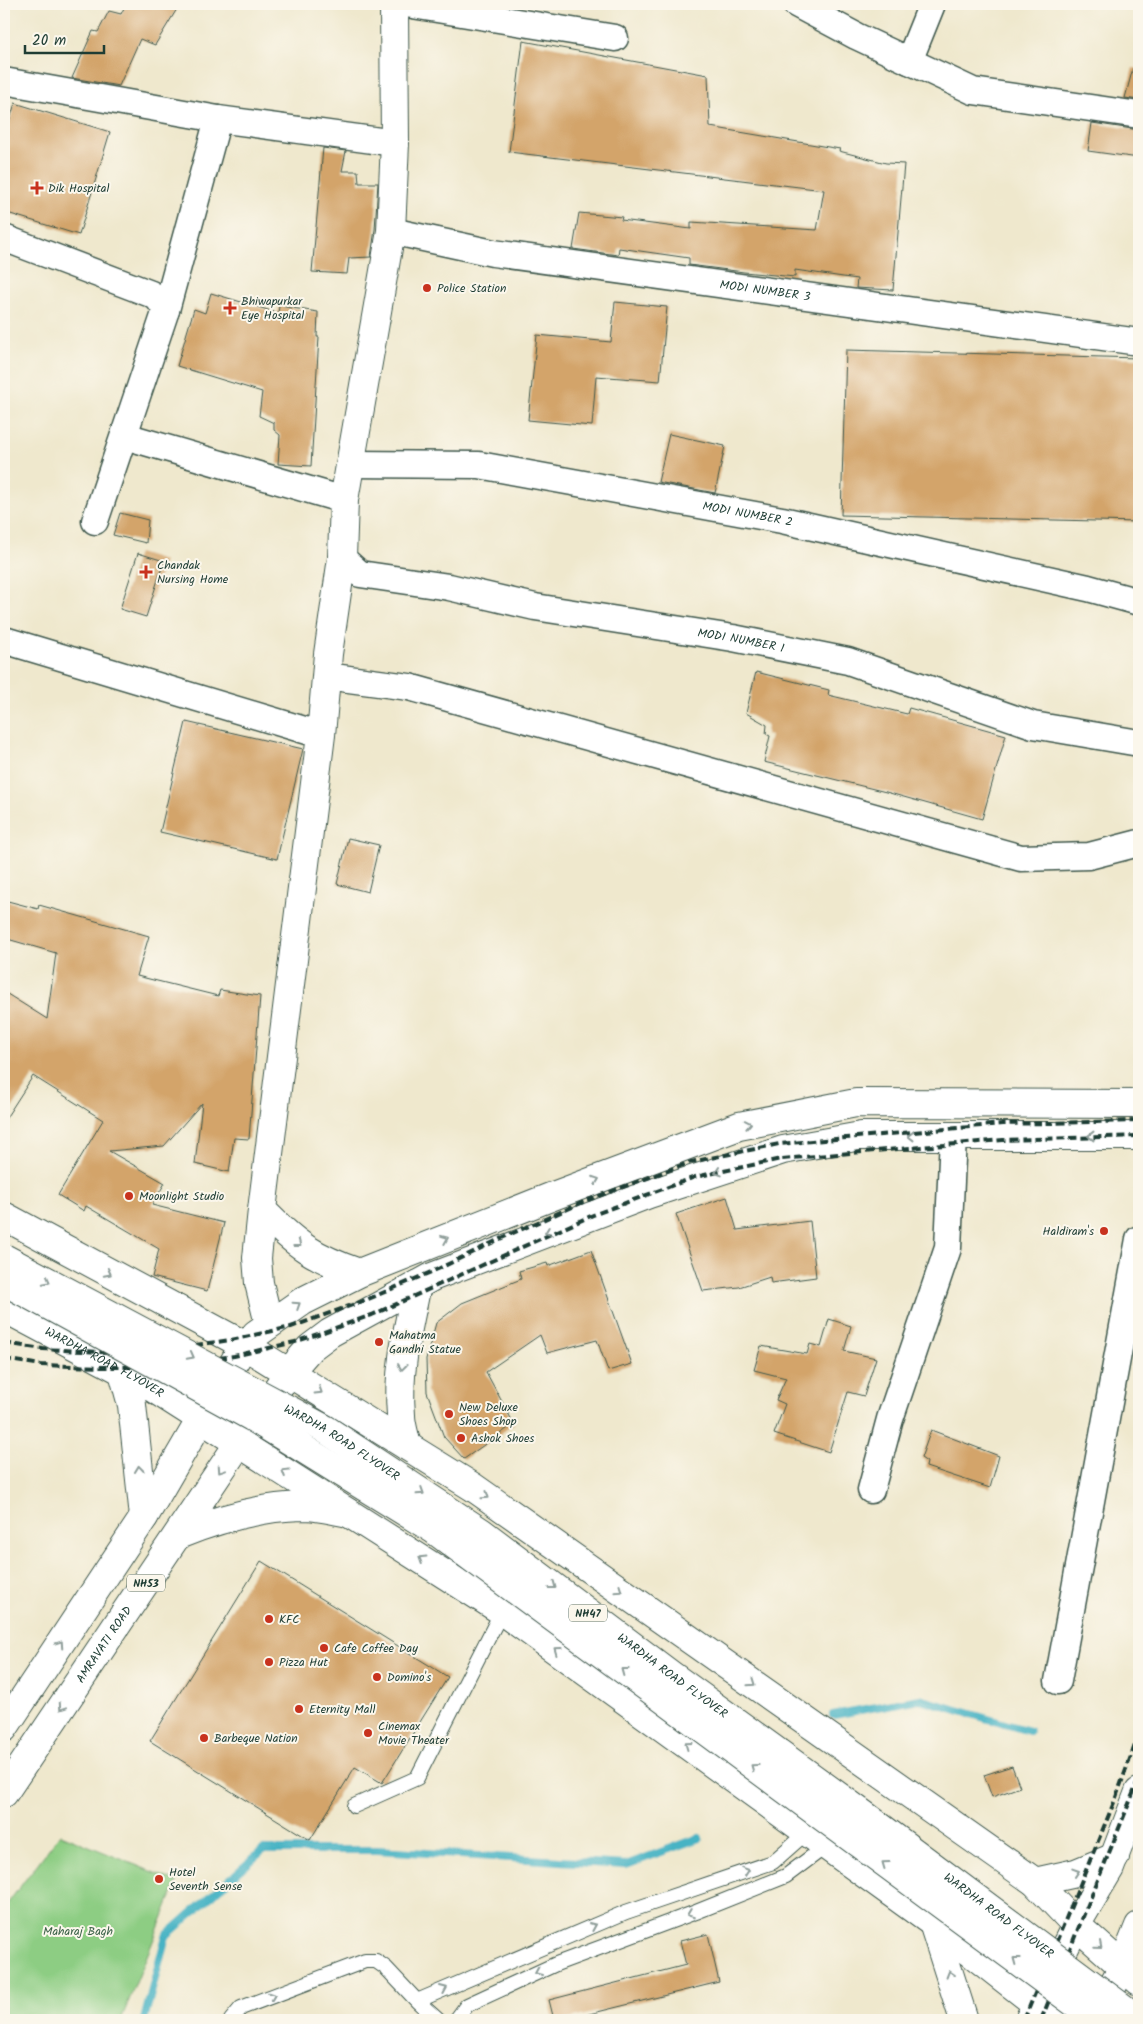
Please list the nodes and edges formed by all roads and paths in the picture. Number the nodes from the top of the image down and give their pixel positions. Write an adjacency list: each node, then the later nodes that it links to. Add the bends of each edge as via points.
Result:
1 (394, 4): 10 (main road)
2 (406, 4): 5 (street)
3 (796, 4): 6 (street)
4 (932, 4): 6 (street)
5 (615, 38)
6 (909, 61): 8 (street, via 973,90)
7 (4, 82): 9 (street)
8 (1139, 115)
9 (218, 119): 10 (street); 13 (street)
10 (395, 143): 11 (main road)
11 (391, 231): 14 (street, MODI NUMBER 3, via 493,253); 16 (main road)
12 (4, 238): 13 (street, via 151,294)
13 (166, 310): 15 (street)
14 (1139, 342)
15 (125, 436): 17 (street); 18 (street)
16 (351, 464): 17 (main road); 20 (street, MODI NUMBER 2, via 479,465 782,520)
17 (344, 500): 19 (main road)
18 (95, 521)
19 (342, 558): 22 (main road); 24 (street, MODI NUMBER 1, via 360,574 449,587 535,607 733,638 848,661 1033,725)
20 (1139, 602)
21 (4, 640): 23 (street)
22 (326, 676): 23 (main road); 25 (street, via 409,687 1021,858 1089,856)
23 (321, 735): 29 (main road)
24 (1139, 743)
25 (1139, 843)
26 (1139, 1104): 33 (main road, one-way to 26, via 739,1126 856,1104)
27 (953, 1136): 28 (main road, AMRAVATI ROAD, one-way to 27); 35 (main road, AMRAVATI ROAD, one-way to 35, via 862,1136 783,1150 650,1194); 44 (street, via 948,1248 890,1419)
28 (1139, 1136)
29 (262, 1210): 33 (main road, one-way to 33, via 309,1252); 37 (main road, via 257,1258 259,1283)
30 (4, 1216): 38 (main road, one-way to 38)
31 (1139, 1239): 49 (street)
32 (4, 1258): 69 (main road, WARDHA ROAD FLYOVER / NH47, one-way to 69, bridge, via 325,1429 481,1532)
33 (359, 1273): 37 (main road, one-way to 33, via 303,1301)
34 (4, 1281): 68 (main road, WARDHA ROAD FLYOVER / NH47, one-way to 34, bridge, via 433,1529 252,1417)
35 (417, 1285): 40 (main road, AMRAVATI ROAD, via 330,1333 310,1348); 43 (main road, one-way to 43, via 400,1382 401,1416)
36 (4, 1308): 39 (main road, WARDHA ROAD FLYOVER)
37 (269, 1324): 38 (main road)
38 (253, 1351): 40 (main road); 41 (main road, NH53)
39 (123, 1372): 41 (main road, WARDHA ROAD FLYOVER); 46 (main road, one-way to 39, via 132,1405)
40 (289, 1372): 42 (main road, AMRAVATI ROAD / NH53); 43 (main road, one-way to 43)
41 (202, 1420): 42 (main road, WARDHA ROAD FLYOVER); 46 (main road, NH53)
42 (239, 1443): 45 (main road, WARDHA ROAD FLYOVER, one-way to 42); 47 (main road, AMRAVATI ROAD / NH53, one-way to 47)
43 (407, 1446): 56 (main road, one-way to 56, via 473,1487)
44 (871, 1490)
45 (348, 1513): 47 (main road, via 304,1506 274,1508 210,1522); 48 (main road, WARDHA ROAD FLYOVER, one-way to 45)
46 (144, 1517): 50 (main road, NH53, one-way to 46)
47 (178, 1536): 52 (main road, AMRAVATI ROAD / NH53, one-way to 52)
48 (502, 1610): 53 (lane, via 417,1778); 54 (main road, WARDHA ROAD FLYOVER, one-way to 48)
49 (1058, 1681)
50 (4, 1728)
51 (1139, 1792): 55 (main road)
52 (4, 1793)
53 (354, 1806)
54 (817, 1839): 57 (main road, WARDHA ROAD FLYOVER); 61 (lane, one-way to 54, via 626,1912 773,1862); 65 (lane, one-way to 65, via 786,1876 556,1964 467,2005)
55 (1115, 1857): 56 (main road, one-way to 55, via 1076,1873); 58 (main road)
56 (1035, 1882): 58 (main road)
57 (933, 1924): 62 (main road, WARDHA ROAD FLYOVER); 66 (main road, one-way to 57)
58 (1076, 1925): 60 (main road, one-way to 60); 62 (main road)
59 (1139, 1926): 60 (main road)
60 (1131, 1973): 68 (main road)
61 (416, 2001): 63 (lane, one-way to 61, via 241,2008 365,1961 376,1961 386,1968); 64 (lane)
62 (1032, 2012): 67 (main road, WARDHA ROAD FLYOVER)
63 (231, 2020)
64 (438, 2020)
65 (456, 2020)
66 (964, 2020)
67 (1057, 2020)
68 (1096, 2020)
69 (1139, 2020)

